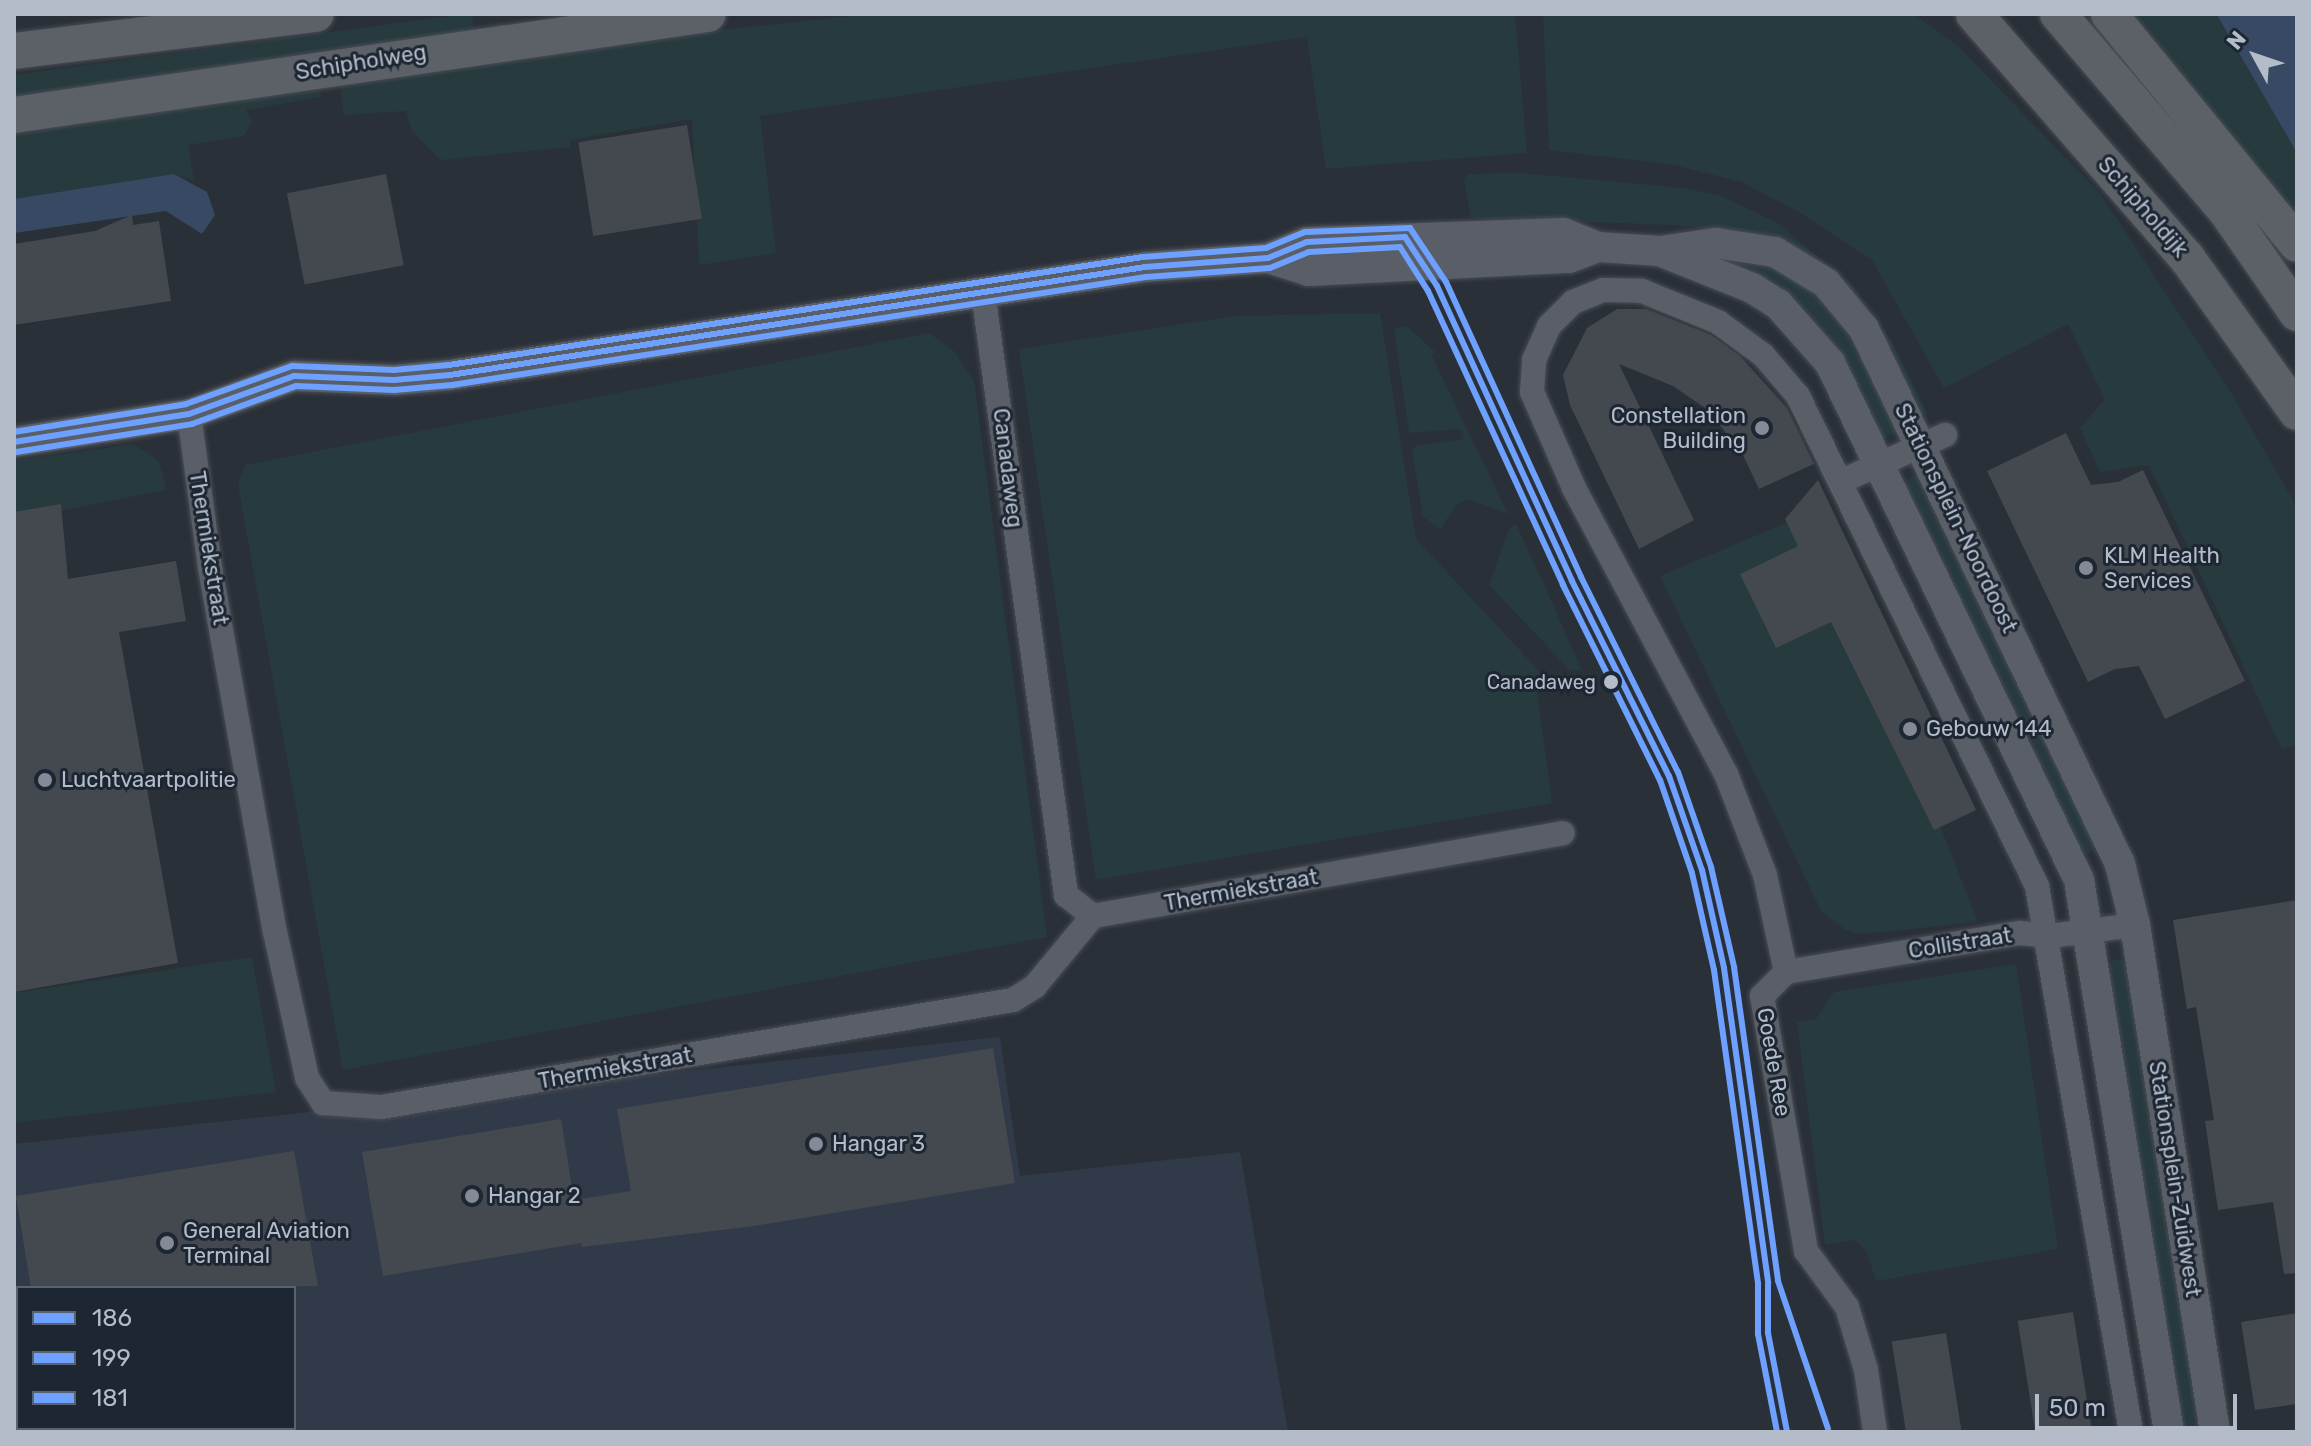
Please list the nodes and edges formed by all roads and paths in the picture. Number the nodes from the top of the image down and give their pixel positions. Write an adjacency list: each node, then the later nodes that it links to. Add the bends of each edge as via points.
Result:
1 (316, 14): 6 (main road)
2 (708, 14): 7 (main road, Schipholweg)
3 (1974, 14): 14 (main road, Schipholdijk, via 2187,258)
4 (2058, 14): 13 (main road, via 2227,212)
5 (2109, 14): 8 (main road)
6 (14, 51)
7 (14, 115)
8 (2297, 244)
9 (1598, 247): 10 (street, Stationsplein-Noordoost); 11 (street, Stationsplein-Noordoost, via 1569,258 1424,261 1309,271); 11 (street, Stationsplein-Noordoost, via 1563,233 1405,237 1307,242)
10 (1660, 251): 16 (street, Stationsplein-Noordoost, via 1746,245 1775,252 1826,283 1864,329); 18 (street, Stationsplein-Noordoost, via 1752,288 1799,322 1830,363)
11 (1268, 258): 12 (street, via 1145,267)
12 (983, 292): 15 (street, via 450,375 394,380 294,376); 21 (street, Canadaweg, via 1066,895)
13 (2297, 313)
14 (2297, 412)
15 (189, 414): 17 (street); 21 (street, Thermiekstraat, via 210,568 275,932 307,1078 323,1103 381,1107 1013,1000 1035,986)
16 (1933, 440): 18 (street); 22 (street, Stationsplein-Noordoost, via 2120,864)
17 (14, 442)
18 (1880, 464): 19 (street, Stationsplein-Noordoost); 23 (street, Stationsplein-Noordoost, via 2079,880)
19 (1842, 481): 24 (street, via 2037,886); 25 (street, via 1798,396 1742,337 1695,309 1642,291 1614,289 1586,296 1562,312 1540,342 1532,392 1619,576 1726,774 1765,875)
20 (1563, 833): 21 (street, Thermiekstraat)
21 (1093, 916)
22 (2135, 925): 23 (street, Collistraat); 29 (street, Stationsplein-Zuidwest)
23 (2091, 932): 24 (street, Collistraat); 28 (street, Stationsplein-Zuidwest)
24 (2050, 936): 25 (street, Collistraat, via 2020,933); 27 (street)
25 (1786, 972): 26 (street, Goede Ree, via 1762,996 1806,1251 1847,1307 1866,1370)
26 (1875, 1432)
27 (2131, 1432)
28 (2169, 1432)
29 (2215, 1432)

